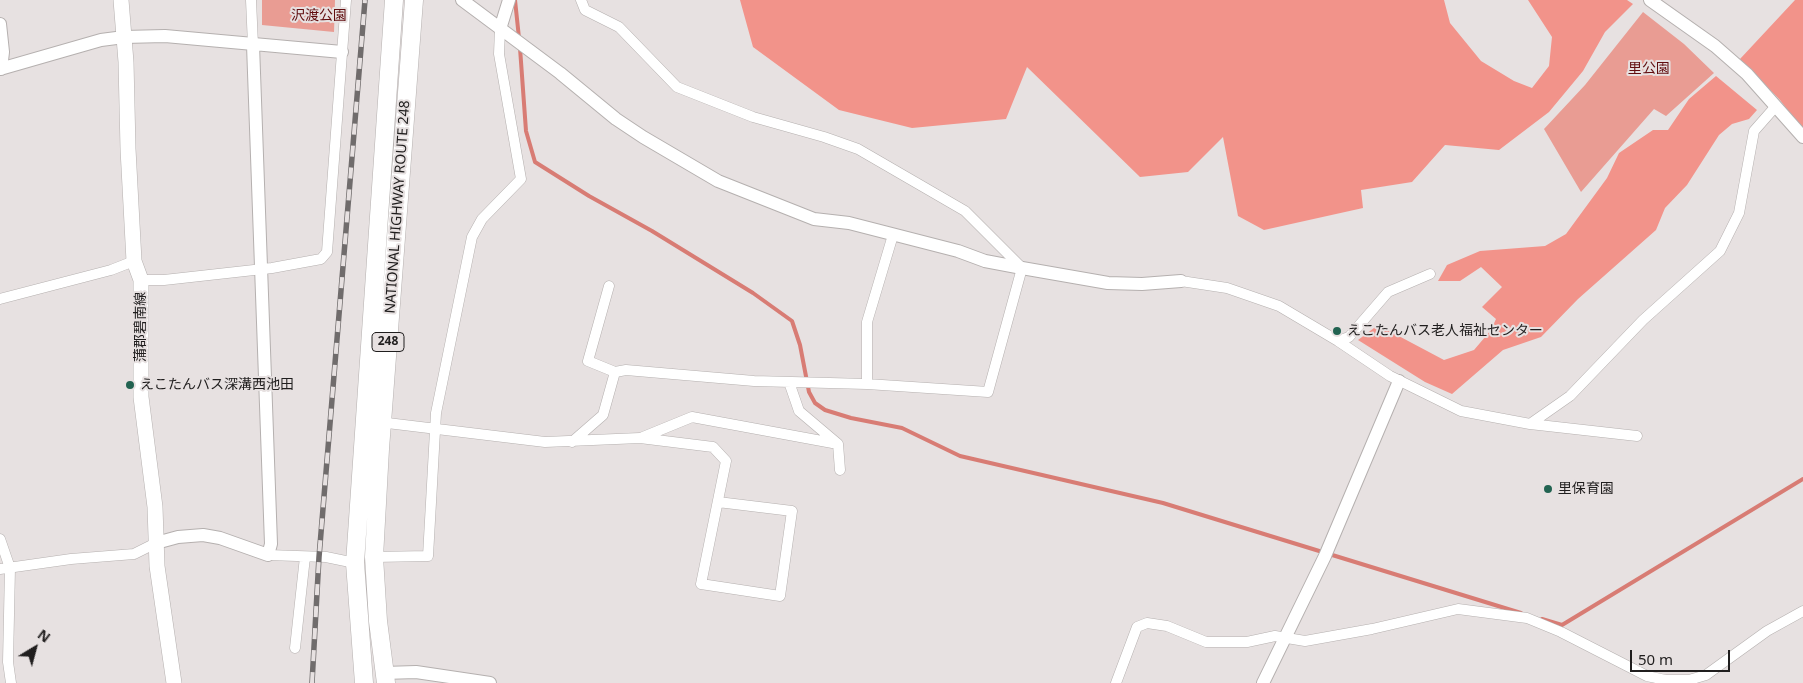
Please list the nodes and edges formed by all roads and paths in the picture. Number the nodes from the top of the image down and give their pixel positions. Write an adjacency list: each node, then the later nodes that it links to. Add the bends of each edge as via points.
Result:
1 (120, 0): 12 (main road, 蒲郡碧南線)
2 (251, 0): 13 (street)
3 (346, 0): 14 (street)
4 (394, 0): 32 (highway, NATIONAL HIGHWAY ROUTE 248 / 248)
5 (414, 0): 33 (highway, NATIONAL HIGHWAY ROUTE 248 / 248)
6 (462, 0): 11 (street)
7 (509, 0): 11 (street)
8 (581, 0): 20 (street, via 585,10 619,27 677,86 753,117 858,149 964,211)
9 (1650, 0): 16 (street, via 1714,46)
10 (0, 24): 15 (street, via 3,52)
11 (500, 29): 18 (street, via 616,119 718,181 814,219 849,223); 35 (street, via 499,54 521,179 482,219 472,237)
12 (124, 37): 13 (street, via 165,36); 15 (street, via 101,40); 19 (main road, 蒲郡碧南線)
13 (253, 45): 14 (street); 21 (street)
14 (342, 52): 21 (street, via 327,252 321,260 314,262)
15 (0, 69)
16 (1776, 106): 17 (street); 34 (street, via 1754,131 1739,213 1720,251 1643,320 1570,396)
17 (1803, 137)
18 (894, 235): 20 (street); 31 (street, via 868,322)
19 (134, 261): 23 (main road, 蒲郡碧南線); 26 (street)
20 (1022, 268): 24 (street, via 1108,283); 31 (street, via 988,392)
21 (261, 269): 23 (street); 44 (street, via 270,498)
22 (1430, 274): 27 (street, via 1388,292 1349,336)
23 (141, 280): 43 (main road, 蒲郡碧南線, via 141,397 155,507)
24 (1182, 281): 27 (street, via 1227,288 1278,306)
25 (609, 286): 28 (street, via 588,361)
26 (0, 299)
27 (1338, 341): 29 (street)
28 (615, 372): 30 (street, via 626,370); 38 (street, via 603,415)
29 (1399, 381): 34 (street, via 1461,411); 50 (street, via 1328,551)
30 (789, 382): 31 (street); 39 (street, via 798,411)
31 (867, 384)
32 (363, 419): 33 (street); 47 (highway, NATIONAL HIGHWAY ROUTE 248 / 248)
33 (383, 423): 35 (street); 45 (highway, NATIONAL HIGHWAY ROUTE 248 / 248)
34 (1530, 424): 36 (street)
35 (434, 430): 38 (street); 45 (street, via 428,556)
36 (1637, 436)
37 (640, 438): 38 (street); 39 (street, via 692,418); 41 (street, via 713,447 726,461)
38 (572, 442)
39 (838, 444): 40 (street)
40 (840, 470)
41 (718, 502): 41 (street, via 701,584 780,596 792,511)
42 (0, 539): 48 (street)
43 (156, 543): 44 (street, via 203,535); 48 (street, via 134,554 71,558); 55 (main road, 蒲郡碧南線)
44 (268, 555): 46 (street)
45 (374, 557): 53 (highway, NATIONAL HIGHWAY ROUTE 248 / 248)
46 (304, 558): 47 (street, via 326,557); 51 (street)
47 (354, 563): 56 (highway, NATIONAL HIGHWAY ROUTE 248 / 248)
48 (5, 569): 52 (street)
49 (1803, 611): 50 (street, via 1767,631 1706,675 1689,680 1647,676 1544,625 1499,612 1458,609 1304,641)
50 (1287, 638): 58 (street, via 1275,636 1247,642 1206,642 1167,626 1147,623 1137,627); 59 (street)
51 (295, 648)
52 (4, 663): 54 (street)
53 (385, 678): 57 (street, via 416,672)
54 (10, 683)
55 (174, 683)
56 (364, 683)
57 (490, 683)
58 (1116, 683)
59 (1263, 683)

